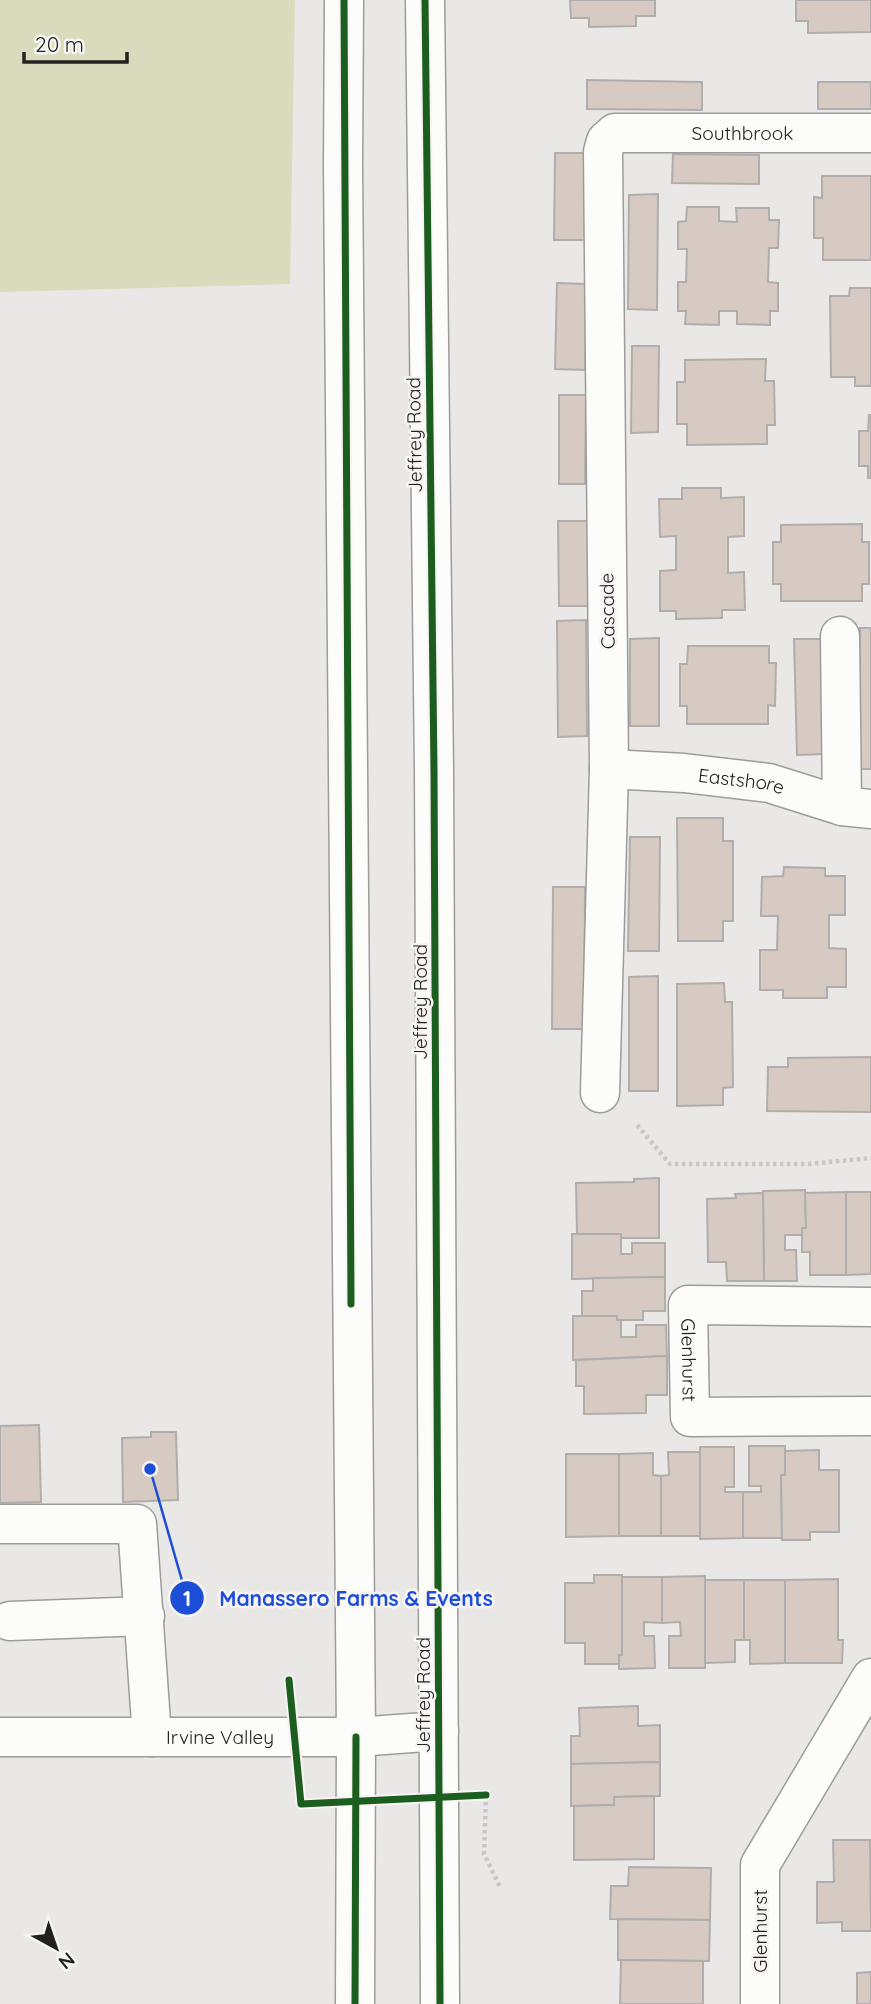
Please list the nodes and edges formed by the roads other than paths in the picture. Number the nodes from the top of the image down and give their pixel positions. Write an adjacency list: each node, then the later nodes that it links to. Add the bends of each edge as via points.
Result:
1 (344, 0): 18 (main road)
2 (425, 0): 15 (main road, Jeffrey Road)
3 (615, 132): 4 (main road, Southbrook); 6 (main road, Cascade, via 603,152)
4 (871, 133)
5 (839, 636): 7 (main road)
6 (609, 769): 7 (main road, Eastshore, via 769,783); 8 (main road, Cascade)
7 (856, 808)
8 (600, 1093)
9 (871, 1307): 10 (main road, Glenhurst, via 688,1305 690,1417)
10 (871, 1416)
11 (0, 1524): 12 (main road, via 137,1524)
12 (145, 1615): 13 (main road); 17 (main road)
13 (10, 1621)
14 (871, 1678): 21 (main road, Glenhurst, via 760,1865)
15 (439, 1731): 18 (main road, Irvine Valley); 20 (main road, Jeffrey Road)
16 (0, 1737): 17 (main road, Irvine Valley)
17 (152, 1737): 18 (main road, Irvine Valley)
18 (356, 1737): 19 (main road)
19 (355, 2004)
20 (440, 2004)
21 (760, 2004)

